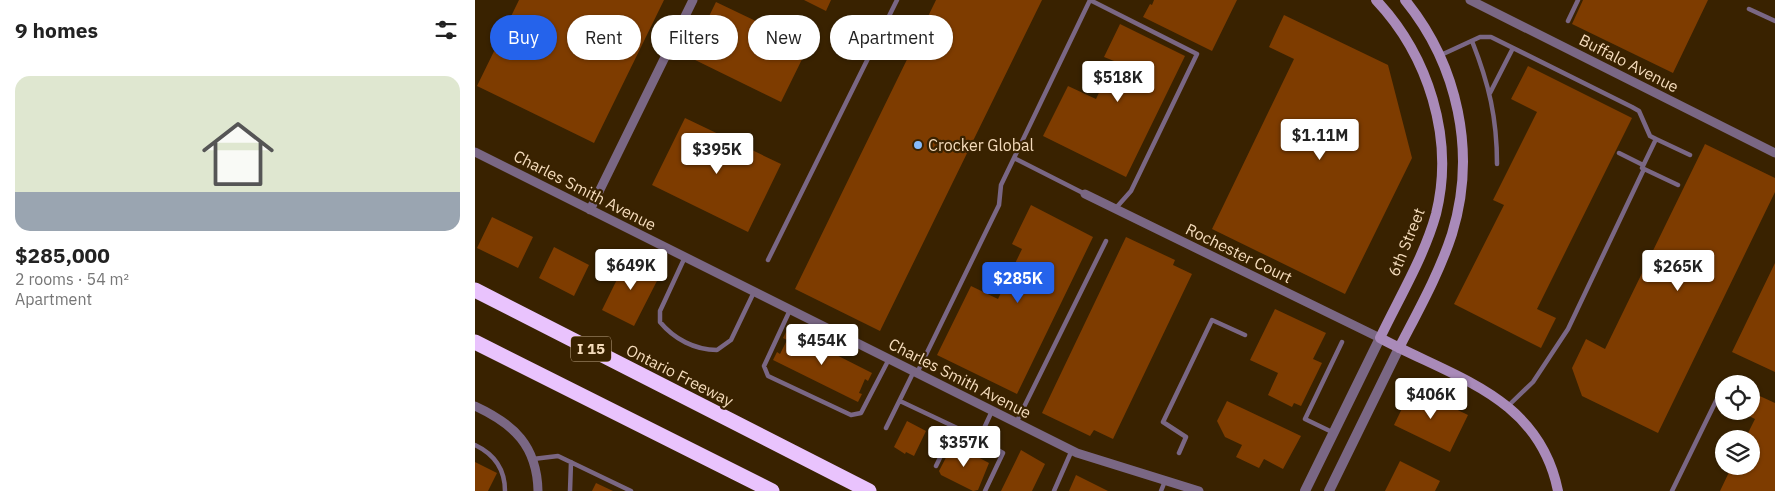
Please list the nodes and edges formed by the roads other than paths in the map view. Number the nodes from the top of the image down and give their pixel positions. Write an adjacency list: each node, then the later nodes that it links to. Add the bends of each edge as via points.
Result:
1 (693, 0): 25 (street)
2 (897, 0): 28 (lane)
3 (1376, 0): 33 (main road, 6th Street, via 1416,55 1436,111 1441,156 1440,188 1432,225)
4 (1405, 0): 12 (main road)
5 (1470, 0): 17 (street, Buffalo Avenue)
6 (1578, 0): 8 (lane)
7 (1749, 9): 9 (lane)
8 (1568, 21)
9 (1775, 21)
10 (1472, 41): 11 (lane, via 1491,37); 12 (lane); 13 (lane)
11 (1513, 48): 13 (lane); 14 (lane, via 1639,111 1650,136)
12 (1441, 55): 36 (main road, via 1460,120 1463,147 1461,191 1456,221 1443,258)
13 (1490, 93): 20 (lane, via 1497,132)
14 (1656, 139): 18 (lane); 21 (lane)
15 (475, 152): 25 (street, Charles Smith Avenue)
16 (1619, 152): 21 (lane)
17 (1775, 153)
18 (1690, 155)
19 (1014, 158): 23 (lane); 24 (lane, via 1090,0 1197,54 1131,191); 38 (lane, via 1001,185 999,205)
20 (1497, 164)
21 (1644, 167): 22 (lane); 42 (lane, via 1568,330 1533,382)
22 (1678, 185)
23 (1085, 194): 24 (street, Rochester Court)
24 (1115, 208): 33 (street, Rochester Court)
25 (590, 210): 27 (street, Charles Smith Avenue)
26 (1106, 241): 44 (lane)
27 (685, 257): 30 (street, Charles Smith Avenue); 30 (lane, via 660,312 660,322 669,333 695,347 717,350 731,340)
28 (768, 260)
29 (475, 290): 61 (highway, Ontario Freeway / I 15)
30 (754, 292): 31 (street, Charles Smith Avenue)
31 (790, 310): 37 (street, Charles Smith Avenue); 37 (lane, via 765,366 768,376 851,415 861,413)
32 (1245, 334): 51 (lane, via 1212,320 1163,422 1186,437)
33 (1380, 338): 36 (main road); 47 (street, 6th Street)
34 (475, 342): 60 (highway)
35 (1342, 342): 47 (lane, via 1305,419)
36 (1399, 348): 42 (main road, via 1473,383); 67 (street)
37 (889, 359): 38 (street, Charles Smith Avenue)
38 (916, 372): 39 (lane); 43 (street, Charles Smith Avenue)
39 (900, 401): 45 (lane); 46 (lane)
40 (1715, 404): 69 (lane)
41 (475, 406): 52 (street, via 511,427 524,441)
42 (1508, 406): 68 (main road, via 1526,422 1540,442)
43 (992, 411): 44 (street, Charles Smith Avenue); 48 (lane)
44 (1016, 423): 50 (street, Charles Smith Avenue)
45 (955, 427): 48 (lane); 54 (lane)
46 (886, 428)
47 (1334, 433): 66 (street, 6th Street)
48 (979, 439): 62 (lane, via 1003,453)
49 (475, 445): 56 (lane, via 487,451 500,465)
50 (1072, 450): 55 (street, Charles Smith Avenue); 63 (lane)
51 (1179, 453)
52 (533, 459): 53 (lane, via 558,456); 57 (street)
53 (571, 462): 58 (lane); 59 (lane)
54 (936, 466)
55 (1165, 481): 64 (lane); 65 (street, Charles Smith Avenue)
56 (505, 491)
57 (538, 491)
58 (570, 491)
59 (631, 491)
60 (772, 491)
61 (869, 491)
62 (985, 491)
63 (1054, 491)
64 (1161, 491)
65 (1199, 491)
66 (1305, 491)
67 (1329, 491)
68 (1558, 491)
69 (1672, 491)

